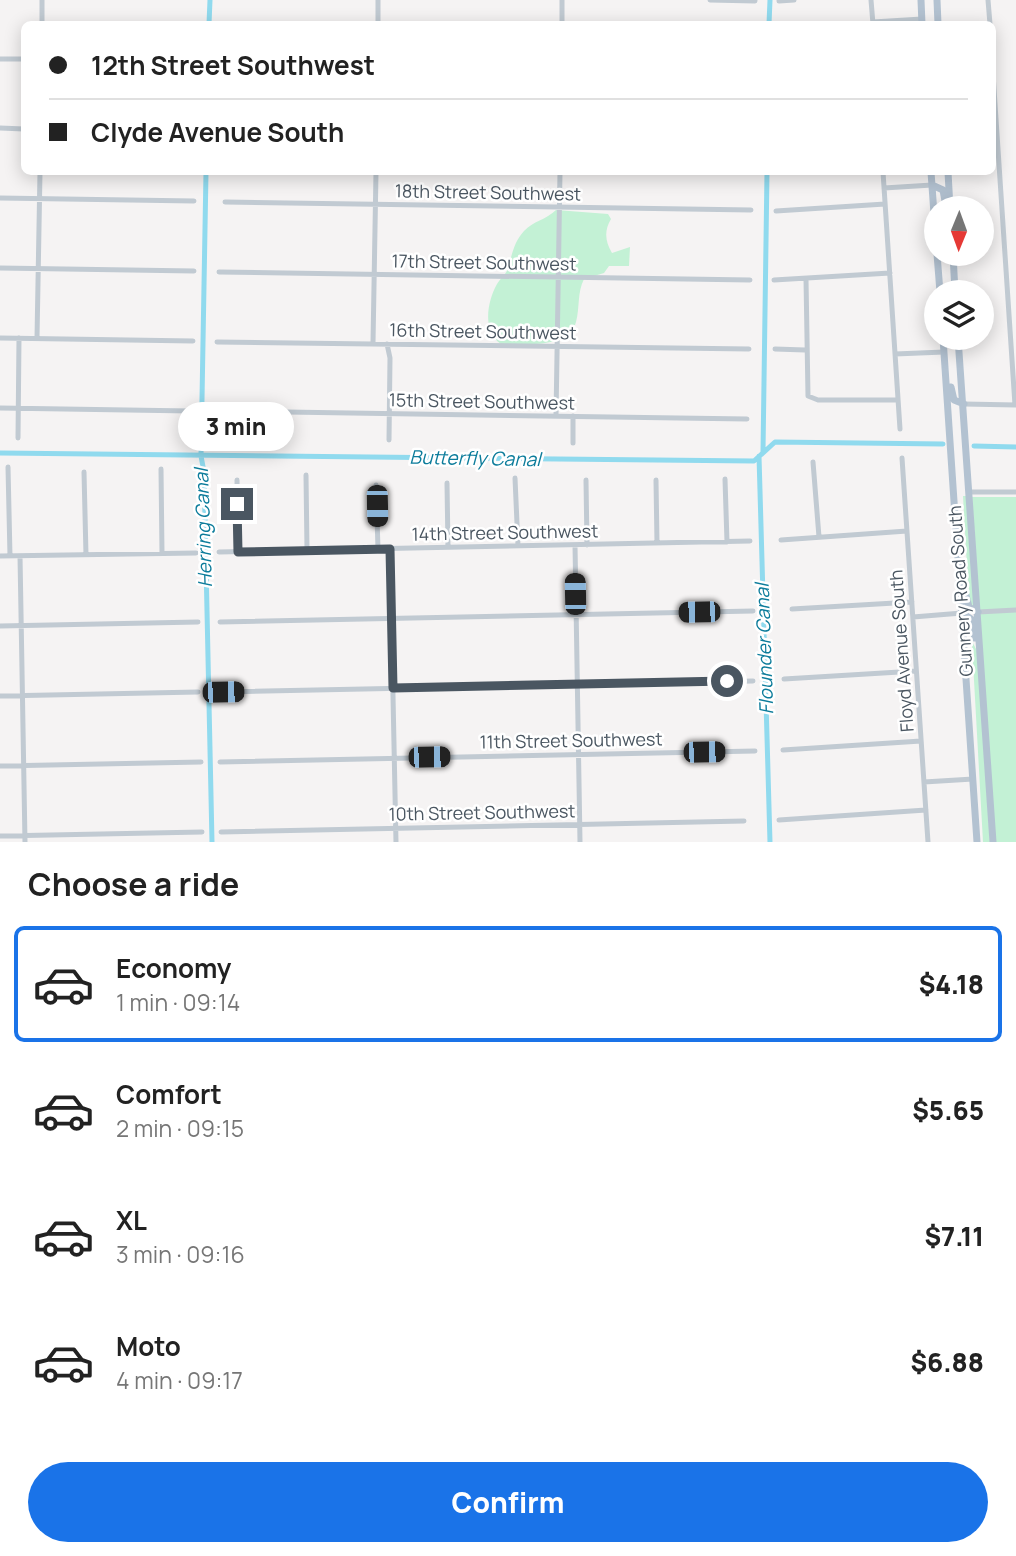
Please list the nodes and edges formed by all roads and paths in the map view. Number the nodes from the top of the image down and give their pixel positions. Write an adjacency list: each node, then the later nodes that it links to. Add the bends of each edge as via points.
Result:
1 (42, 0): 12 (street)
2 (378, 0): 13 (street)
3 (562, 0): 14 (street)
4 (710, 0): 10 (street)
5 (794, 0): 11 (street)
6 (872, 0): 15 (street)
7 (921, 0): 16 (main road)
8 (937, 0): 17 (main road)
9 (988, 0): 18 (street)
10 (755, 1)
11 (779, 1)
12 (42, 21)
13 (378, 21)
14 (562, 21)
15 (873, 21)
16 (922, 21)
17 (938, 21)
18 (990, 21)
19 (0, 59): 20 (street)
20 (21, 59)
21 (0, 128): 22 (street)
22 (21, 129)
23 (996, 164): 71 (street)
24 (40, 175): 36 (street)
25 (376, 175): 39 (street)
26 (560, 175): 41 (street)
27 (883, 175): 31 (street)
28 (931, 175): 30 (main road)
29 (948, 175): 34 (main road)
30 (932, 185): 31 (street); 32 (main road); 33 (main road)
31 (884, 188): 40 (street)
32 (933, 196)
33 (945, 196)
34 (948, 196)
35 (0, 198): 36 (street)
36 (39, 199): 37 (street); 45 (street)
37 (194, 201)
38 (225, 202): 39 (street, 18th Street Southwest)
39 (375, 204): 41 (street, 18th Street Southwest); 49 (street)
40 (885, 204): 43 (street); 48 (street)
41 (559, 207): 42 (street, 18th Street Southwest); 50 (street)
42 (751, 210)
43 (776, 211)
44 (0, 268): 45 (street)
45 (38, 269): 46 (street); 56 (street)
46 (194, 271)
47 (219, 272): 49 (street, 17th Street Southwest)
48 (890, 273): 51 (street); 68 (street)
49 (374, 274): 50 (street, 17th Street Southwest); 59 (street)
50 (558, 277): 52 (street, 17th Street Southwest); 61 (street)
51 (806, 279): 53 (street); 64 (street)
52 (750, 280)
53 (774, 280)
54 (0, 338): 55 (street)
55 (19, 338): 56 (street); 73 (street)
56 (37, 338): 57 (street)
57 (193, 341)
58 (217, 342): 59 (street, 16th Street Southwest)
59 (373, 343): 60 (street, 16th Street Southwest)
60 (387, 344): 61 (street, 16th Street Southwest); 76 (street)
61 (557, 346): 62 (street, 16th Street Southwest); 77 (street)
62 (749, 349)
63 (775, 349): 64 (street)
64 (805, 350): 69 (street, via 807,396 818,400)
65 (946, 350): 70 (main road, via 952,396)
66 (959, 350): 70 (main road, Gunnery Road South)
67 (944, 352): 68 (street); 120 (main road, Gunnery Road South)
68 (895, 354): 69 (street)
69 (898, 400): 80 (street)
70 (964, 404): 71 (street); 97 (main road, Gunnery Road South)
71 (1015, 405)
72 (0, 408): 73 (street)
73 (19, 408): 74 (street); 81 (street)
74 (191, 411)
75 (216, 411): 76 (street, 15th Street Southwest)
76 (389, 414): 77 (street, 15th Street Southwest); 82 (street)
77 (556, 416): 78 (street, 15th Street Southwest)
78 (573, 416): 79 (street, 15th Street Southwest); 83 (street)
79 (747, 419)
80 (900, 429)
81 (18, 438)
82 (389, 440)
83 (573, 443)
84 (902, 458): 99 (street, Floyd Avenue South)
85 (813, 462): 100 (street)
86 (8, 467): 118 (street)
87 (160, 469): 114 (street)
88 (84, 472): 116 (street)
89 (306, 475): 111 (street)
90 (515, 478): 107 (street)
91 (725, 479): 103 (street)
92 (237, 480): 113 (street)
93 (586, 480): 106 (street)
94 (656, 480): 104 (street)
95 (447, 483): 108 (street)
96 (376, 485): 109 (street)
97 (970, 492): 98 (street); 125 (main road, Gunnery Road South)
98 (1016, 492)
99 (907, 531): 100 (street); 121 (street, Floyd Avenue South)
100 (819, 537): 101 (street)
101 (781, 540)
102 (750, 541): 103 (street, 14th Street Southwest)
103 (727, 542): 104 (street, 14th Street Southwest)
104 (657, 543): 106 (street, 14th Street Southwest)
105 (575, 545): 106 (street, 14th Street Southwest); 107 (street, 14th Street Southwest); 127 (street)
106 (587, 545)
107 (518, 546): 108 (street, 14th Street Southwest)
108 (448, 547): 110 (street, 14th Street Southwest)
109 (378, 549): 110 (street, 14th Street Southwest); 111 (street, 14th Street Southwest)
110 (390, 549): 129 (street)
111 (307, 550): 113 (street, 14th Street Southwest)
112 (219, 552): 113 (street, 14th Street Southwest)
113 (238, 552)
114 (162, 553): 115 (street); 116 (street)
115 (196, 553)
116 (86, 555): 119 (street)
117 (0, 556): 118 (street)
118 (10, 556): 119 (street)
119 (20, 556): 133 (street)
120 (959, 577): 125 (main road, via 966,603); 126 (main road, Gunnery Road South)
121 (912, 602): 122 (street); 128 (street, Floyd Avenue South)
122 (792, 609)
123 (1016, 610): 125 (street)
124 (753, 611): 127 (street)
125 (978, 612): 134 (main road, Gunnery Road South)
126 (962, 613): 128 (street); 134 (main road, via 971,619); 153 (main road, Gunnery Road South)
127 (576, 615): 129 (street); 138 (street)
128 (913, 617): 135 (street, Floyd Avenue South)
129 (391, 619): 131 (street); 139 (street)
130 (198, 622): 133 (street)
131 (219, 622)
132 (0, 626): 133 (street)
133 (21, 626): 143 (street)
134 (981, 651): 168 (main road, Gunnery Road South)
135 (916, 671): 136 (street); 144 (street, Floyd Avenue South)
136 (785, 679)
137 (753, 681): 138 (street)
138 (577, 684): 139 (street); 147 (street)
139 (393, 688): 141 (street); 148 (street)
140 (198, 692): 143 (street)
141 (223, 692)
142 (0, 696): 143 (street)
143 (23, 696): 152 (street)
144 (921, 741): 145 (street); 154 (street, Floyd Avenue South)
145 (783, 750)
146 (755, 751): 147 (street, 11th Street Southwest)
147 (579, 755): 148 (street, 11th Street Southwest); 158 (street)
148 (394, 758): 150 (street, 11th Street Southwest); 159 (street)
149 (201, 762): 152 (street)
150 (220, 762)
151 (0, 766): 152 (street)
152 (24, 766): 163 (street)
153 (973, 779): 154 (street); 167 (main road, Gunnery Road South)
154 (924, 782): 155 (street, Floyd Avenue South)
155 (926, 810): 156 (street); 166 (street, Floyd Avenue South)
156 (779, 820)
157 (744, 821): 158 (street, 10th Street Southwest)
158 (580, 824): 159 (street, 10th Street Southwest); 165 (street)
159 (396, 828): 161 (street, 10th Street Southwest); 164 (street)
160 (202, 832): 163 (street)
161 (221, 832)
162 (0, 836): 163 (street)
163 (25, 839)
164 (396, 842)
165 (580, 842)
166 (928, 842)
167 (977, 842)
168 (993, 842)

